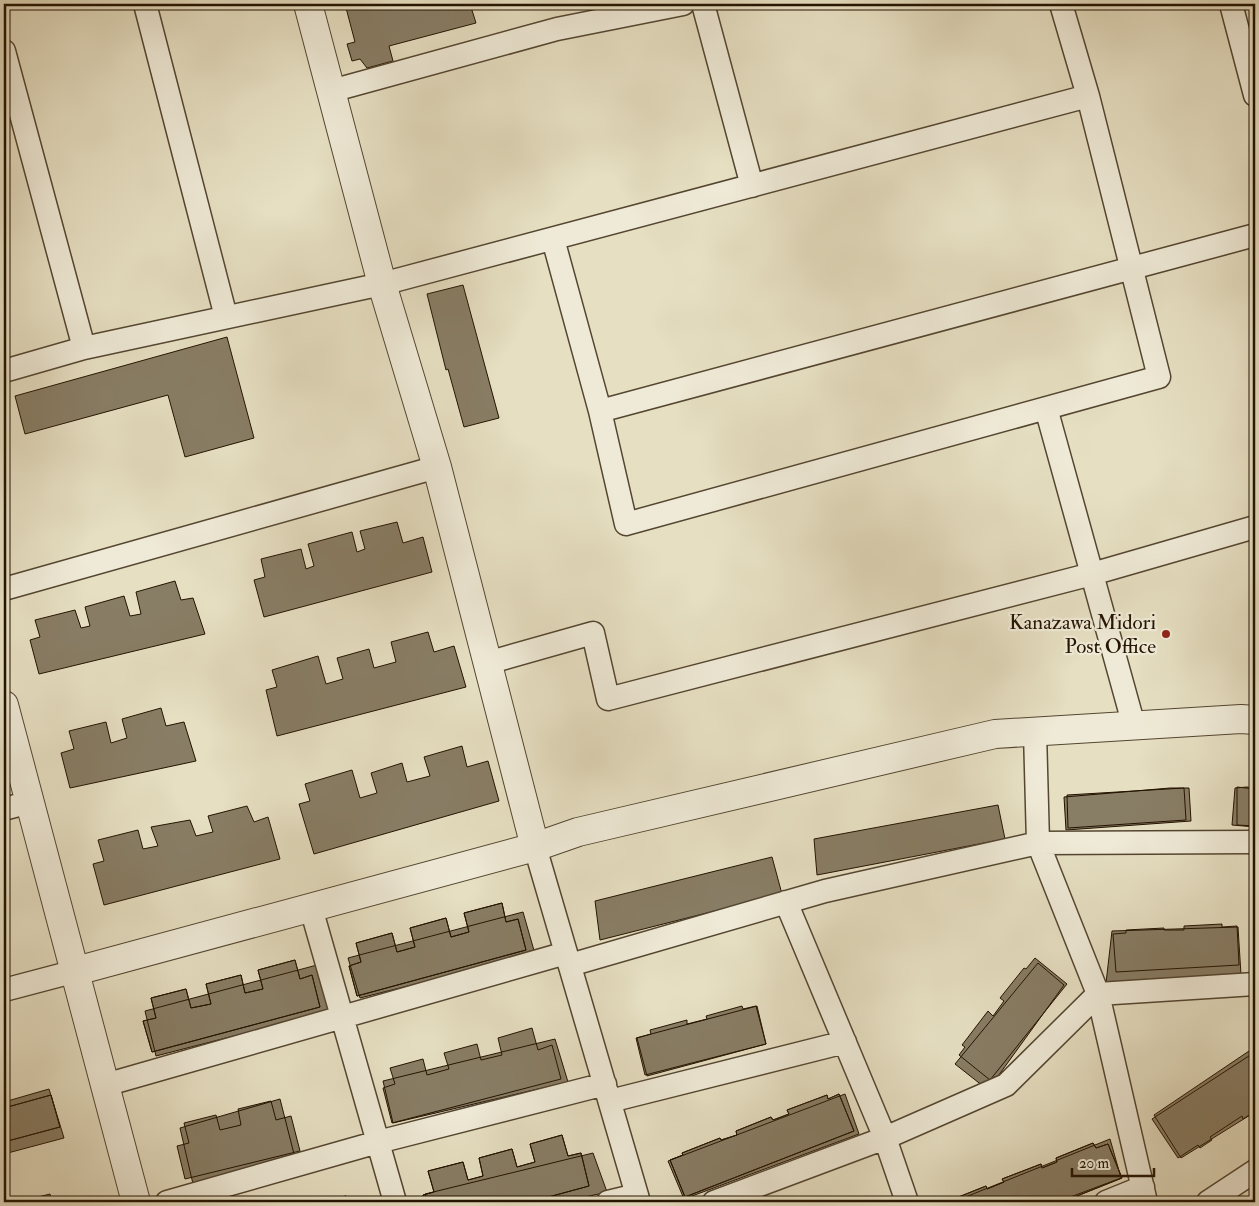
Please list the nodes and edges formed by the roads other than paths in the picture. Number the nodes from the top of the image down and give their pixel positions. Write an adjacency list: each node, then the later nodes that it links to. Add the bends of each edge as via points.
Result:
1 (145, 4): 17 (street)
2 (308, 4): 9 (street)
3 (683, 4): 9 (street, via 557,29)
4 (703, 4): 12 (street)
5 (1061, 4): 11 (street)
6 (1231, 4): 8 (street)
7 (4, 51): 18 (street)
8 (1251, 62): 10 (street)
9 (332, 91): 16 (street)
10 (1255, 95)
11 (1088, 96): 12 (street); 15 (street)
12 (752, 186): 14 (street)
13 (1255, 235): 15 (street)
14 (553, 239): 16 (street); 21 (street)
15 (1131, 268): 20 (street, via 1159,377); 21 (street)
16 (382, 284): 17 (street); 22 (street)
17 (226, 317): 18 (street)
18 (84, 348): 19 (street)
19 (4, 371)
20 (1046, 408): 21 (street, via 626,524); 24 (street)
21 (600, 412)
22 (436, 467): 25 (street); 26 (street)
23 (1255, 527): 24 (street)
24 (1092, 574): 26 (street, via 608,699 593,633); 29 (street)
25 (4, 590)
26 (487, 662): 35 (street)
27 (4, 705): 31 (street)
28 (1255, 720): 29 (street)
29 (1134, 726): 30 (street)
30 (1035, 732): 34 (street); 35 (street, via 985,736 588,830)
31 (30, 802): 32 (street); 39 (street)
32 (4, 809)
33 (1255, 842): 34 (street)
34 (1038, 843): 36 (street); 42 (street)
35 (535, 847): 37 (street); 38 (street)
36 (786, 902): 38 (street); 44 (street)
37 (311, 908): 39 (street); 43 (street)
38 (568, 959): 43 (street); 46 (street)
39 (76, 971): 41 (street); 45 (street)
40 (1255, 984): 42 (street)
41 (4, 990)
42 (1098, 994): 47 (street, via 1006,1085); 50 (street)
43 (341, 1016): 45 (street); 48 (street)
44 (845, 1042): 46 (street); 47 (street)
45 (105, 1085): 52 (street)
46 (607, 1092): 48 (street); 51 (street)
47 (885, 1138): 56 (street); 57 (street)
48 (378, 1142): 53 (street); 54 (street)
49 (1255, 1172): 59 (street)
50 (1144, 1195): 58 (street)
51 (638, 1199): 55 (street)
52 (136, 1202)
53 (167, 1202)
54 (394, 1202)
55 (608, 1202)
56 (714, 1202)
57 (907, 1202)
58 (1106, 1202)
59 (1208, 1202)

